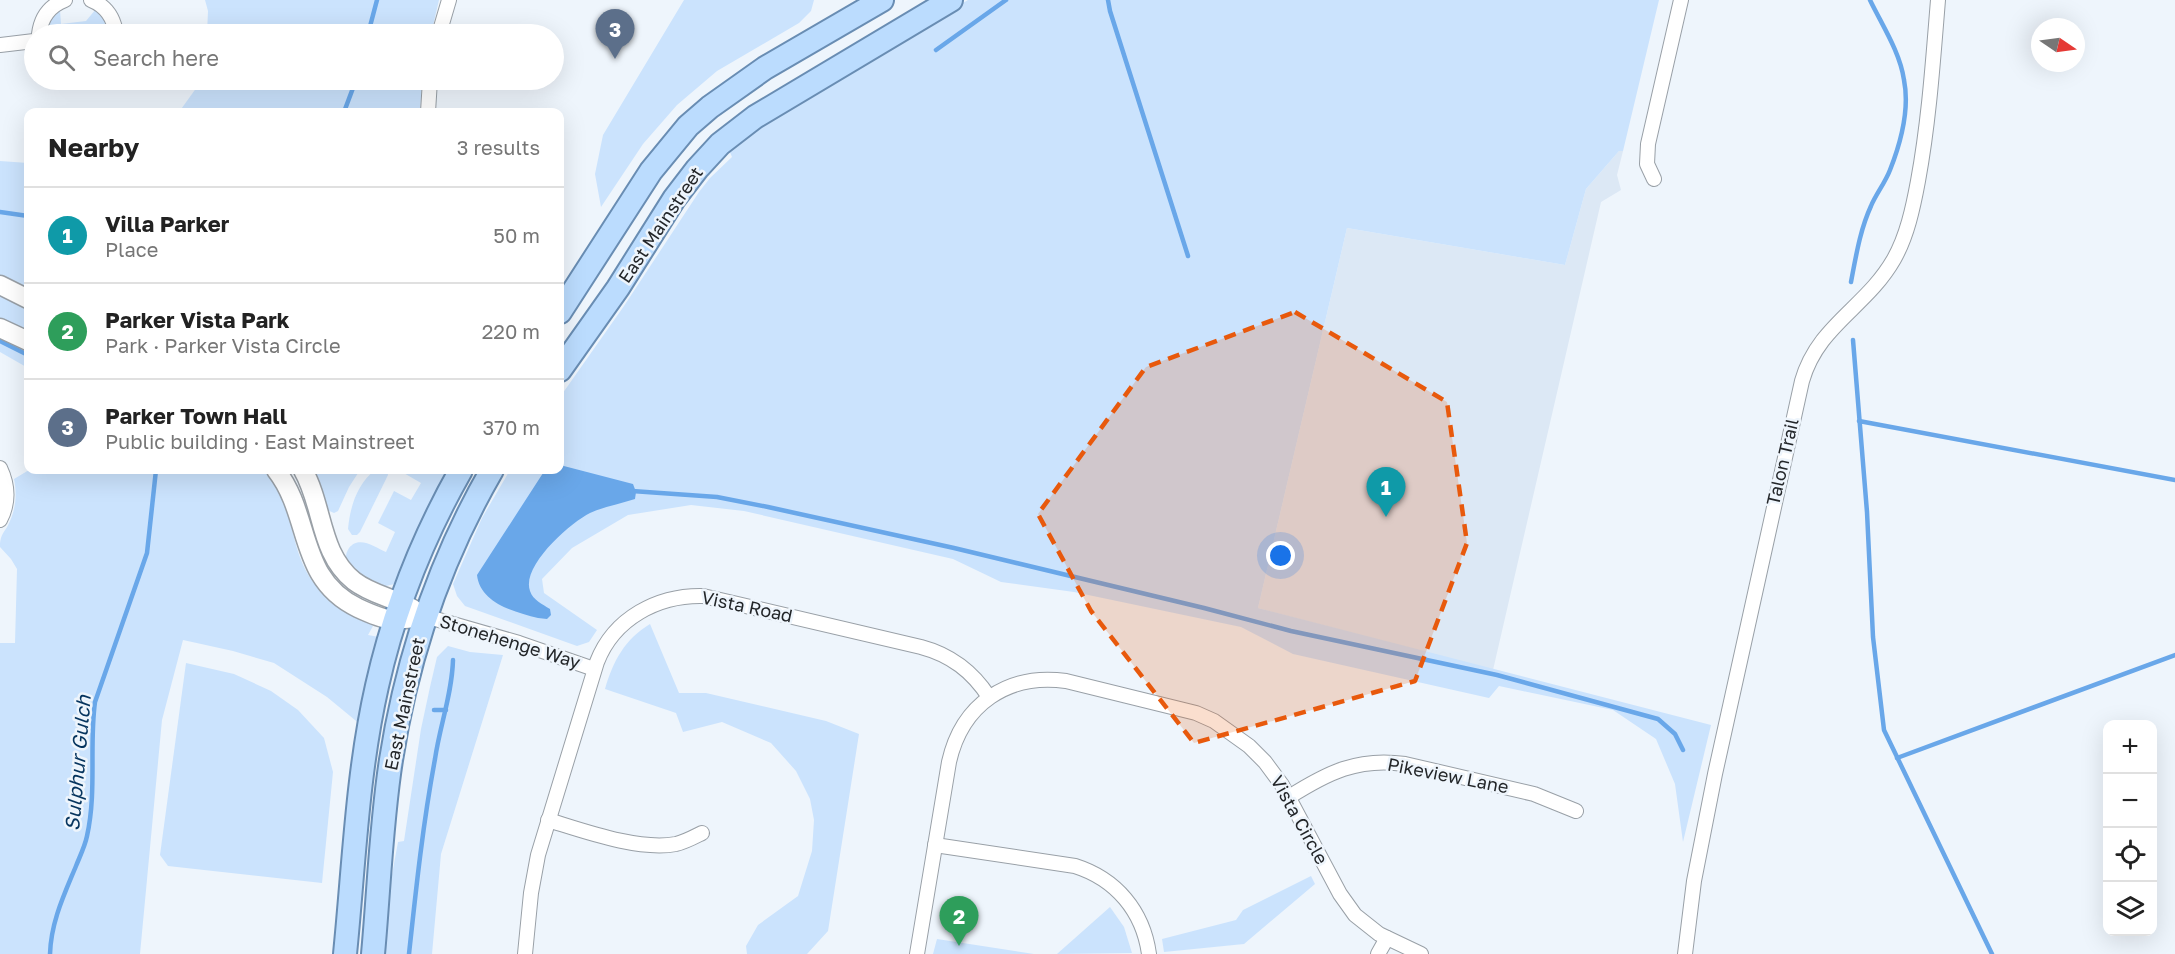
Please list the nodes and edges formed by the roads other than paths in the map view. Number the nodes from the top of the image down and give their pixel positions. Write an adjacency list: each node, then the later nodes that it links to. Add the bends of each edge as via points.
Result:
1 (64, 0): 9 (street, via 46,14)
2 (91, 0): 10 (street, via 101,6)
3 (448, 0): 11 (street)
4 (882, 0): 8 (main road, East Mainstreet)
5 (951, 0): 13 (main road, East Mainstreet)
6 (1681, 0): 17 (street, via 1648,144 1647,164)
7 (1938, 0): 47 (street, Talon Trail, via 1923,153 1903,240 1870,292 1822,339 1802,381 1714,774)
8 (857, 7): 13 (main road); 20 (main road, East Mainstreet, via 729,92 688,126 651,171)
9 (42, 24)
10 (113, 24)
11 (442, 24)
12 (24, 42): 14 (street)
13 (876, 44): 23 (main road, East Mainstreet, via 755,117 708,156 674,199)
14 (0, 45)
15 (429, 90): 16 (street)
16 (428, 108)
17 (1654, 179)
18 (0, 285): 19 (street)
19 (24, 297)
20 (564, 306)
21 (0, 328): 22 (street)
22 (24, 339)
23 (564, 364)
24 (0, 468): 29 (street, via 7,496)
25 (279, 474): 30 (street, Stonehenge Way, via 289,488 314,565 328,587 352,605)
26 (305, 474): 30 (street, Stonehenge Way, via 335,560 361,586)
27 (459, 474): 30 (main road, East Mainstreet, via 424,544)
28 (490, 474): 31 (main road, East Mainstreet, via 447,558)
29 (0, 520)
30 (398, 612): 31 (street, Stonehenge Way); 40 (main road, East Mainstreet, via 377,687 365,759)
31 (425, 616): 32 (street, Stonehenge Way); 41 (main road, East Mainstreet, via 391,761)
32 (594, 669): 33 (street, Vista Road, via 605,645 634,615 667,600 703,596 938,652 969,672); 36 (street, Vista Road)
33 (989, 697): 34 (street, Vista Circle, via 1020,682 1057,680 1196,712 1258,754); 38 (street, via 968,719 953,746)
34 (1289, 797): 35 (street, Pikeview Lane, via 1341,769 1394,763 1534,794); 39 (street, Vista Circle, via 1347,904 1359,919)
35 (1576, 811)
36 (548, 820): 37 (street, via 615,840 644,843 679,843); 42 (street, Vista Road, via 534,876)
37 (702, 833)
38 (935, 844): 43 (street); 44 (street, via 1075,866 1093,873 1112,884 1132,908 1144,931)
39 (1387, 938): 45 (street); 46 (street, Vista Circle)
40 (345, 954)
41 (373, 954)
42 (525, 954)
43 (917, 954)
44 (1149, 954)
45 (1378, 954)
46 (1421, 954)
47 (1685, 954)

